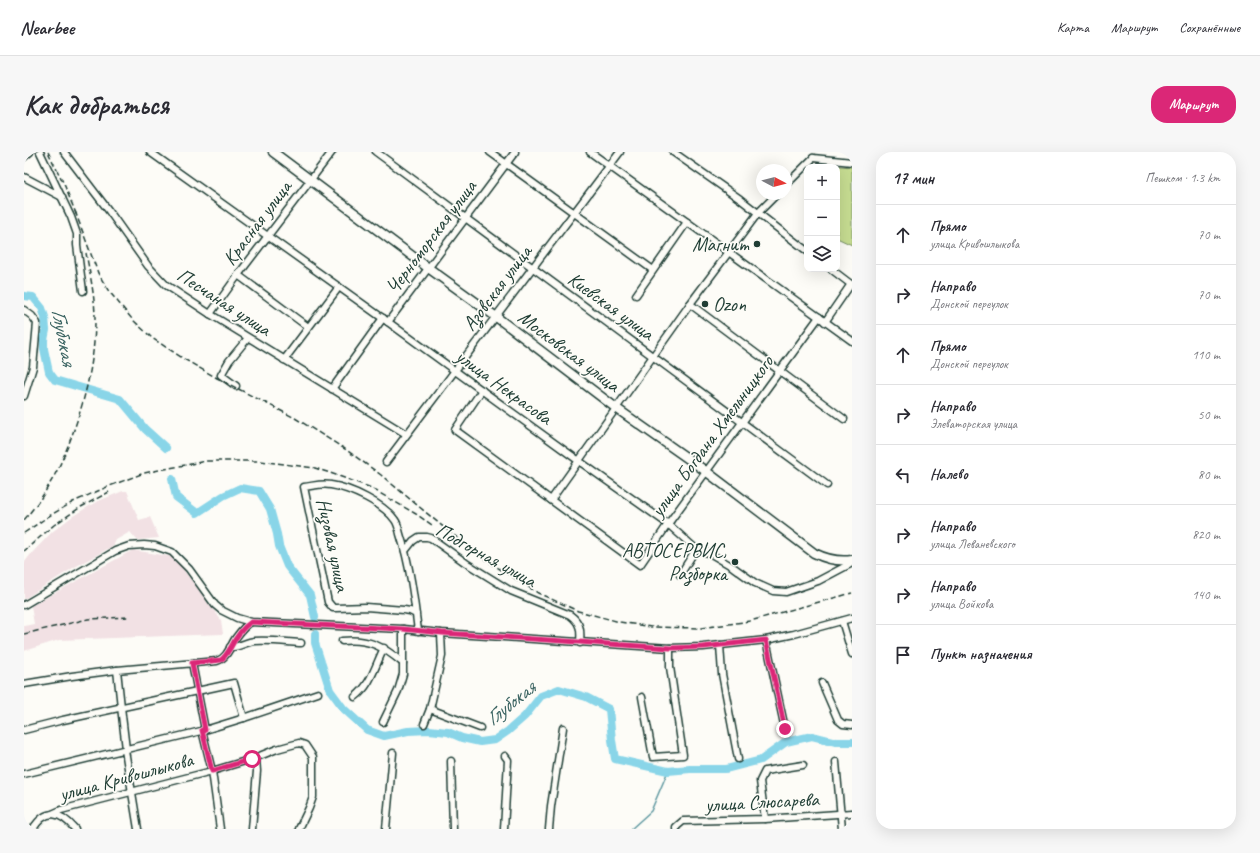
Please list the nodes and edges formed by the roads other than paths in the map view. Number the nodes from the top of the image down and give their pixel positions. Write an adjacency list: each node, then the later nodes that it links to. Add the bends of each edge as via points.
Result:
1 (30, 152): 14 (street)
2 (40, 152): 21 (street)
3 (64, 152): 41 (street, Песчаная улица, via 110,211 148,266 166,285)
4 (150, 152): 27 (street, улица Некрасова)
5 (273, 152): 20 (main road, Московская улица)
6 (332, 152): 20 (street, Красная улица)
7 (376, 152): 25 (street, Киевская улица)
8 (490, 152): 16 (street)
9 (515, 152): 16 (street, Черноморская улица)
10 (590, 152): 17 (street)
11 (620, 152): 17 (street, Азовская улица)
12 (673, 152): 24 (street)
13 (814, 155): 15 (street); 19 (street)
14 (24, 157)
15 (852, 162)
16 (506, 163): 23 (street); 25 (street, Черноморская улица)
17 (609, 166): 23 (street, Азовская улица); 26 (street)
18 (24, 177): 21 (street)
19 (792, 179)
20 (310, 180): 27 (street, Красная улица); 30 (main road, Московская улица)
21 (62, 197): 37 (street, via 77,234 76,244)
22 (771, 200): 24 (street)
23 (574, 213): 31 (street, Азовская улица); 32 (street)
24 (758, 213): 28 (street); 29 (street)
25 (465, 218): 30 (street, Черноморская улица); 31 (street, Киевская улица)
26 (687, 222): 29 (street); 32 (street)
27 (268, 236): 34 (street, Красная улица); 36 (street, улица Некрасова)
28 (804, 249)
29 (728, 252): 39 (street); 43 (street)
30 (427, 267): 42 (main road, Московская улица); 44 (street, Черноморская улица)
31 (532, 267): 42 (street, Азовская улица); 49 (street, Киевская улица)
32 (653, 270): 38 (street)
33 (835, 272): 35 (street)
34 (238, 275): 41 (street, Красная улица); 46 (street)
35 (851, 284): 45 (street)
36 (339, 287): 44 (street, улица Некрасова); 46 (street)
37 (83, 291)
38 (636, 295)
39 (690, 304): 49 (street); 52 (street)
40 (24, 310): 56 (street, via 32,316 36,324 32,367)
41 (210, 314): 47 (street, Песчаная улица)
42 (495, 316): 51 (street, Азовская улица); 57 (main road, Московская улица)
43 (819, 318): 45 (street); 52 (street, улица Богдана Хмельницкого)
44 (385, 320): 51 (street, улица Некрасова); 54 (street, Черноморская улица)
45 (825, 322): 48 (street)
46 (308, 327): 50 (street)
47 (248, 338): 50 (street, Песчаная улица); 53 (street, via 221,375)
48 (852, 342)
49 (653, 356): 57 (street); 59 (street, Киевская улица)
50 (284, 360): 54 (street, Песчаная улица)
51 (455, 371): 55 (street, улица Некрасова); 60 (street, Азовская улица)
52 (780, 371): 58 (street); 59 (street, улица Богдана Хмельницкого)
53 (236, 386)
54 (332, 389): 60 (street, Песчаная улица)
55 (482, 390): 61 (street, улица Некрасова); 65 (street, улица Богдана Хмельницкого, via 455,430)
56 (24, 396)
57 (616, 408): 61 (street); 63 (main road, Московская улица)
58 (844, 419)
59 (743, 423): 63 (street, улица Богдана Хмельницкого); 64 (street, Киевская улица)
60 (406, 434): 62 (street, Азовская улица)
61 (579, 461): 65 (street); 66 (street, улица Некрасова)
62 (386, 462)
63 (707, 472): 66 (street, улица Богдана Хмельницкого); 69 (main road, Московская улица, via 814,553 826,559)
64 (827, 485)
65 (551, 500): 66 (street, улица Богдана Хмельницкого, via 640,565)
66 (668, 524): 67 (street, улица Некрасова)
67 (696, 549): 69 (street, улица Некрасова, via 711,554 755,583 773,591 786,592 818,581); 70 (street)
68 (406, 551): 72 (street); 72 (street, Низовая улица, via 396,521 376,504 350,490 331,485 304,487 328,602 333,608 366,606 404,610); 82 (street, Подгорная улица, via 419,537 431,538 511,591 570,615 579,625)
69 (852, 562)
70 (680, 575)
71 (24, 605): 75 (street, via 115,551 139,545 155,546 172,552 189,568 215,605 227,614)
72 (416, 614): 77 (street)
73 (852, 618): 74 (street)
74 (842, 621): 79 (street); 87 (street)
75 (251, 622): 76 (street); 84 (street, via 245,626)
76 (403, 629): 77 (street); 89 (street)
77 (418, 631): 78 (street)
78 (442, 633): 82 (street); 98 (street, via 442,656)
79 (766, 640): 83 (street); 105 (street)
80 (342, 641): 85 (street, via 364,641)
81 (302, 642): 84 (street, via 255,641)
82 (580, 642): 86 (street)
83 (720, 645): 86 (street); 112 (street, via 722,674)
84 (230, 647): 88 (street, via 221,660)
85 (384, 648): 89 (street); 95 (street, via 370,681)
86 (670, 648): 96 (street, via 670,666 683,754 653,756)
87 (852, 654)
88 (192, 663): 90 (street); 93 (street)
89 (404, 663): 100 (street, via 398,691)
90 (117, 670): 92 (street); 97 (street)
91 (822, 683): 102 (street, via 838,720 843,724)
92 (24, 684)
93 (197, 691): 97 (street); 99 (street, via 234,683); 107 (street)
94 (318, 693): 99 (street)
95 (354, 697)
96 (642, 697)
97 (121, 707): 106 (street); 108 (street)
98 (430, 709): 101 (street); 103 (street)
99 (244, 718): 107 (street)
100 (382, 722)
101 (424, 724)
102 (852, 725)
103 (480, 728)
104 (563, 728): 133 (street)
105 (785, 729)
106 (24, 730)
107 (204, 730): 108 (street); 116 (street)
108 (126, 749): 117 (street); 118 (street)
109 (393, 753): 130 (street)
110 (505, 756): 132 (street, via 508,760)
111 (256, 758): 116 (street, улица Кривошлыкова); 128 (street); 129 (street, улица Кривошлыкова, via 299,743 305,745 313,757 313,797)
112 (738, 759)
113 (451, 761): 131 (street)
114 (836, 762): 121 (street)
115 (803, 765): 122 (street, via 765,771 760,780)
116 (212, 771): 118 (street, улица Кривошлыкова); 127 (street)
117 (24, 774)
118 (132, 792): 120 (street, улица Кривошлыкова); 126 (street)
119 (852, 813): 121 (street, улица Слюсарева)
120 (52, 814): 124 (street, улица Кривошлыкова, via 44,816); 125 (street, улица Кривошлыкова, via 67,821)
121 (840, 814): 122 (street, улица Слюсарева); 134 (street)
122 (765, 819): 123 (street, улица Слюсарева, via 683,821)
123 (676, 828)
124 (33, 829)
125 (75, 829)
126 (138, 829)
127 (220, 829)
128 (252, 829)
129 (298, 829)
130 (386, 829)
131 (453, 829)
132 (504, 829)
133 (549, 829)
134 (842, 829)

